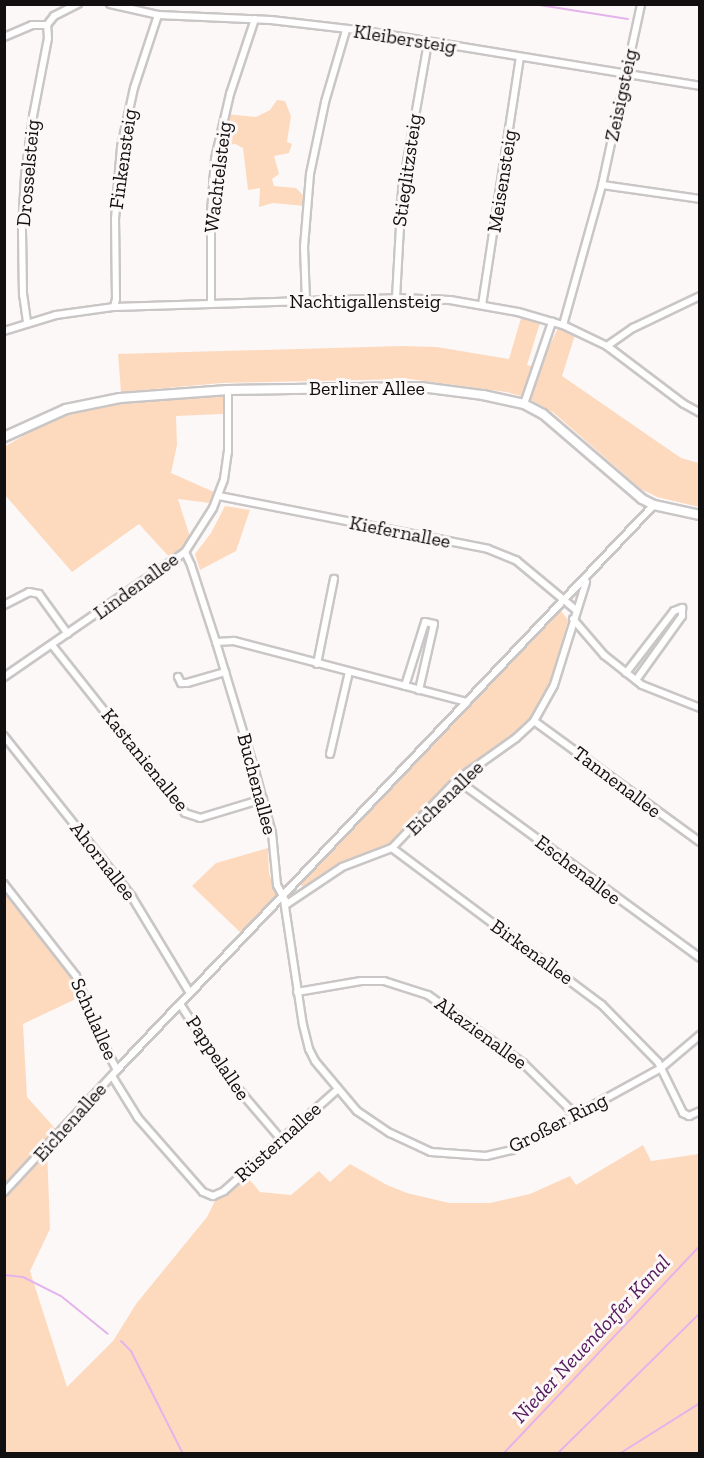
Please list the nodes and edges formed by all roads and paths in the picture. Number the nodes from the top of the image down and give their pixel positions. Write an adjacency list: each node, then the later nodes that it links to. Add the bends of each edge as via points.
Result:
1 (78, 4): 6 (street, via 54,16)
2 (110, 4): 4 (street, Kleibersteig)
3 (641, 4): 11 (street, Zeisigsteig)
4 (158, 15): 5 (street, Kleibersteig); 20 (street, Finkensteig, via 132,97 122,147)
5 (255, 19): 7 (street, Kleibersteig); 18 (street, Wachtelsteig, via 230,94 215,159)
6 (47, 25): 8 (street, via 32,25); 21 (street, Drosselsteig, via 25,176 22,250)
7 (346, 30): 9 (street, Kleibersteig); 17 (street, via 322,111 310,174 304,247)
8 (4, 37)
9 (428, 43): 10 (street, Kleibersteig); 16 (street, Stieglitzsteig, via 402,190)
10 (520, 57): 11 (street, Kleibersteig); 19 (street, Meisensteig)
11 (626, 75): 12 (street, Kleibersteig); 13 (street, Zeisigsteig)
12 (699, 86)
13 (602, 185): 14 (street); 23 (street, Zeisigsteig)
14 (699, 199)
15 (699, 296): 25 (street, via 633,328)
16 (396, 298): 17 (street, Nachtigallensteig); 19 (street, Nachtigallensteig)
17 (306, 301): 18 (street, Nachtigallensteig)
18 (211, 304): 20 (street, Nachtigallensteig)
19 (482, 305): 22 (street, Nachtigallensteig)
20 (114, 307): 21 (street, Nachtigallensteig, via 77,310)
21 (27, 322): 24 (street, Nachtigallensteig)
22 (552, 322): 23 (street, Nachtigallensteig); 27 (street)
23 (563, 325): 25 (street, Nachtigallensteig)
24 (4, 331)
25 (607, 346): 28 (street, Nachtigallensteig)
26 (228, 390): 27 (main road, Berliner Allee, via 421,387 483,394); 29 (main road, Berliner Allee, via 85,404); 30 (street, Lindenallee, via 228,452)
27 (524, 404): 31 (main road, Berliner Allee, via 543,414)
28 (699, 413)
29 (4, 437)
30 (219, 496): 33 (street, Lindenallee); 36 (street, Kiefernallee, via 488,549 517,561)
31 (654, 506): 32 (main road, Berliner Allee); 34 (street, Eichenallee)
32 (699, 516)
33 (184, 552): 40 (street, Lindenallee); 41 (street, Buchenallee)
34 (587, 578): 36 (street, Eichenallee); 38 (street, Eichenallee)
35 (334, 579): 43 (street)
36 (565, 602): 38 (street); 52 (street, Eichenallee)
37 (4, 605): 40 (street, via 29,592 39,594)
38 (576, 610): 39 (street, Eichenallee)
39 (573, 619): 46 (street, via 604,655); 54 (street, Eichenallee, via 554,686)
40 (68, 634): 42 (street, Lindenallee)
41 (216, 642): 43 (street, via 234,641); 44 (street, Buchenallee)
42 (52, 645): 48 (street, Lindenallee); 58 (street, Kastanienallee, via 185,813 200,818)
43 (317, 664): 45 (street)
44 (225, 672): 47 (street, via 187,683 181,683); 58 (street, Buchenallee)
45 (350, 672): 50 (street); 56 (street)
46 (626, 673): 49 (street); 49 (street, via 674,611 682,608 682,616)
47 (178, 677)
48 (4, 678)
49 (636, 680): 53 (street)
50 (405, 686): 51 (street); 51 (street, via 425,622 434,624)
51 (419, 690): 52 (street)
52 (467, 702): 62 (street, Eichenallee)
53 (699, 708)
54 (534, 721): 57 (street, Eichenallee); 59 (street, Tannenallee)
55 (4, 736): 65 (street, Ahornallee, via 132,897)
56 (330, 754)
57 (457, 780): 60 (street, Eichenallee); 63 (street, Eschenallee)
58 (263, 799): 62 (street, Buchenallee, via 274,847 277,885)
59 (699, 842)
60 (392, 848): 62 (street, Eichenallee, via 342,867 287,904); 68 (street, Birkenallee, via 602,1005 648,1049)
61 (4, 884): 69 (street, Schulallee, via 76,976)
62 (284, 895): 64 (street, Großer Ring); 65 (street, Eichenallee)
63 (699, 958)
64 (297, 992): 71 (street, Großer Ring, via 309,1049); 73 (street, Akazienallee, via 384,981 428,995 523,1063)
65 (190, 993): 66 (street, Eichenallee)
66 (180, 1004): 69 (street, Eichenallee); 74 (street, Pappelallee, via 227,1076)
67 (699, 1035): 68 (street, Großer Ring)
68 (661, 1068): 72 (street, Birkenallee, via 682,1113 689,1116); 73 (street, Großer Ring)
69 (117, 1070): 70 (street, Eichenallee)
70 (112, 1076): 75 (street, Eichenallee); 76 (street, Schulallee, via 132,1110 203,1192)
71 (338, 1089): 73 (street, Großer Ring, via 357,1111 390,1133 431,1152 462,1156 512,1150); 74 (street, Rüsternallee)
72 (699, 1111)
73 (578, 1116)
74 (280, 1138): 76 (street, Rüsternallee)
75 (4, 1192)
76 (218, 1195)

